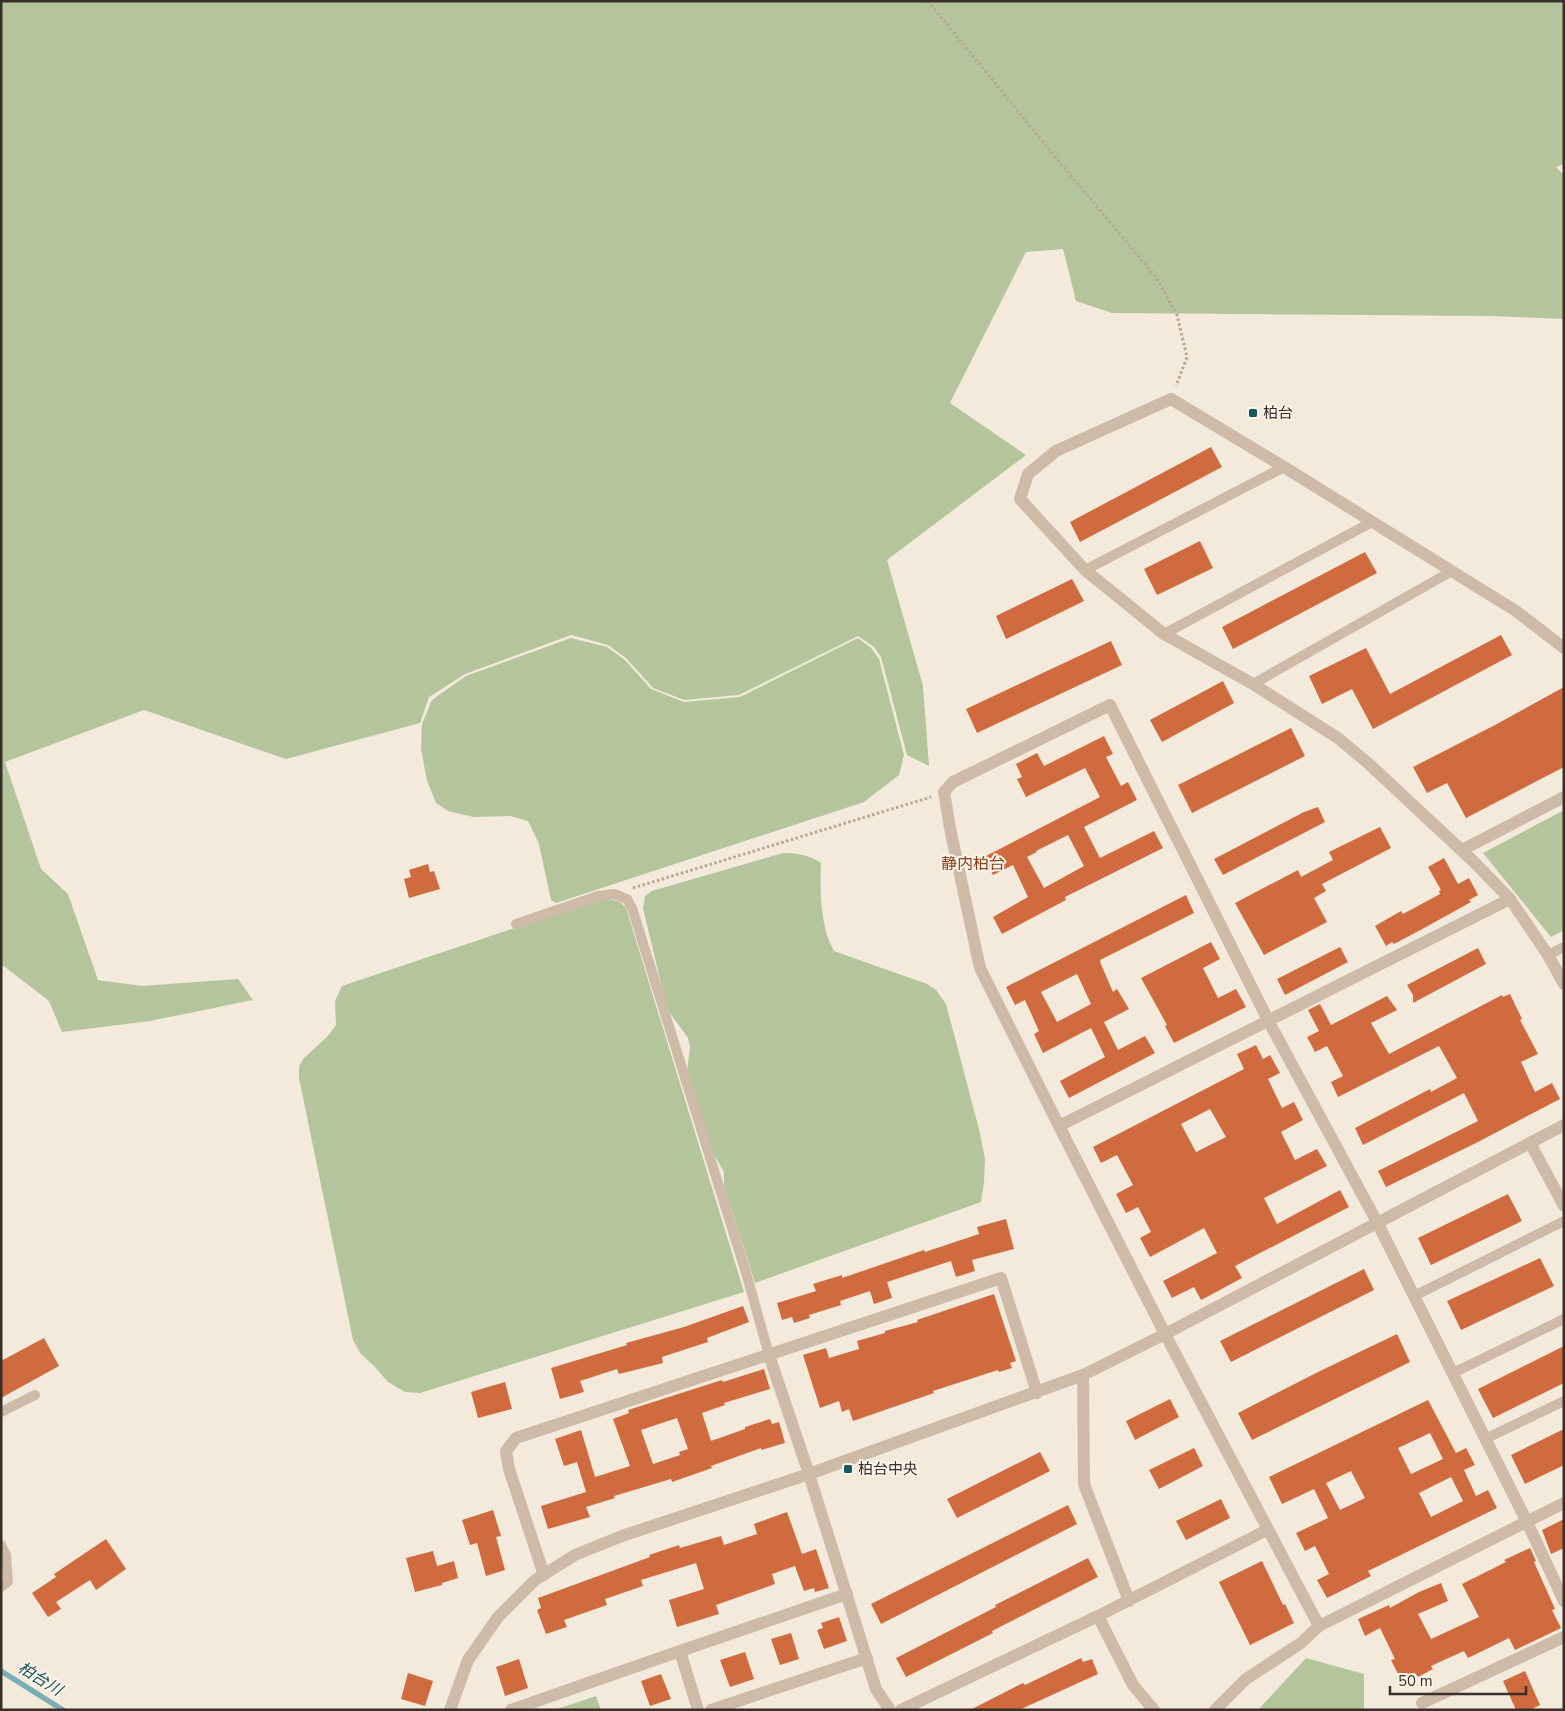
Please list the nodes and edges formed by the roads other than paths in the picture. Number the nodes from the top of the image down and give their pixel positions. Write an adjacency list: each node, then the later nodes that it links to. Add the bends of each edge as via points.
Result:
1 (1284, 467): 2 (street); 3 (lane); 3 (street, via 1171,399 1056,452 1028,474 1020,499)
2 (1372, 522): 4 (street); 5 (lane)
3 (1085, 570): 5 (street)
4 (1452, 571): 6 (street, via 1516,611); 7 (lane)
5 (1164, 634): 7 (street)
6 (1564, 648)
7 (1252, 684): 9 (street, via 1338,738)
8 (1564, 797): 9 (street)
9 (1462, 850): 10 (street)
10 (1510, 899): 13 (street); 15 (street)
11 (516, 924): 25 (lane, via 598,896 614,894 627,899)
12 (1564, 947): 13 (lane)
13 (1548, 955): 14 (street)
14 (1564, 984)
15 (1269, 1022): 17 (street); 17 (street, via 1110,705 953,782 944,792 980,968); 21 (street)
16 (1564, 1125): 18 (street)
17 (1059, 1126): 24 (street)
18 (1530, 1142): 19 (street); 21 (street)
19 (1564, 1206)
20 (1564, 1221): 22 (lane)
21 (1377, 1222): 22 (street); 24 (street)
22 (1414, 1296): 26 (street)
23 (1564, 1319): 26 (lane)
24 (1165, 1334): 27 (street); 36 (street)
25 (769, 1355): 28 (street, via 1001,1278); 33 (street); 38 (street, via 516,1438 506,1450 509,1469)
26 (1453, 1373): 32 (street)
27 (1082, 1375): 28 (street); 41 (street, via 1084,1484)
28 (1037, 1393): 33 (street)
29 (35, 1395): 31 (lane)
30 (1564, 1401): 32 (lane)
31 (1, 1412)
32 (1486, 1439): 35 (street)
33 (809, 1474): 38 (street, via 622,1536 575,1555); 40 (street)
34 (1564, 1504): 35 (street)
35 (1527, 1522): 42 (street); 44 (street)
36 (1267, 1530): 41 (street); 44 (street)
37 (1, 1545): 39 (lane, via 6,1555 8,1582)
38 (544, 1575): 49 (street, via 498,1617 468,1660)
39 (1, 1587)
40 (846, 1594): 46 (street); 47 (street)
41 (1129, 1601): 43 (street)
42 (1564, 1601)
43 (1098, 1616): 54 (street); 55 (street, via 1134,1685)
44 (1319, 1626): 56 (street, via 1301,1643 1246,1679)
45 (1564, 1636): 48 (street)
46 (680, 1651): 50 (street); 51 (street)
47 (867, 1658): 52 (street); 53 (street, via 876,1688)
48 (1422, 1703)
49 (450, 1710)
50 (511, 1710)
51 (698, 1710)
52 (711, 1710)
53 (890, 1710)
54 (901, 1710)
55 (1154, 1710)
56 (1215, 1710)

